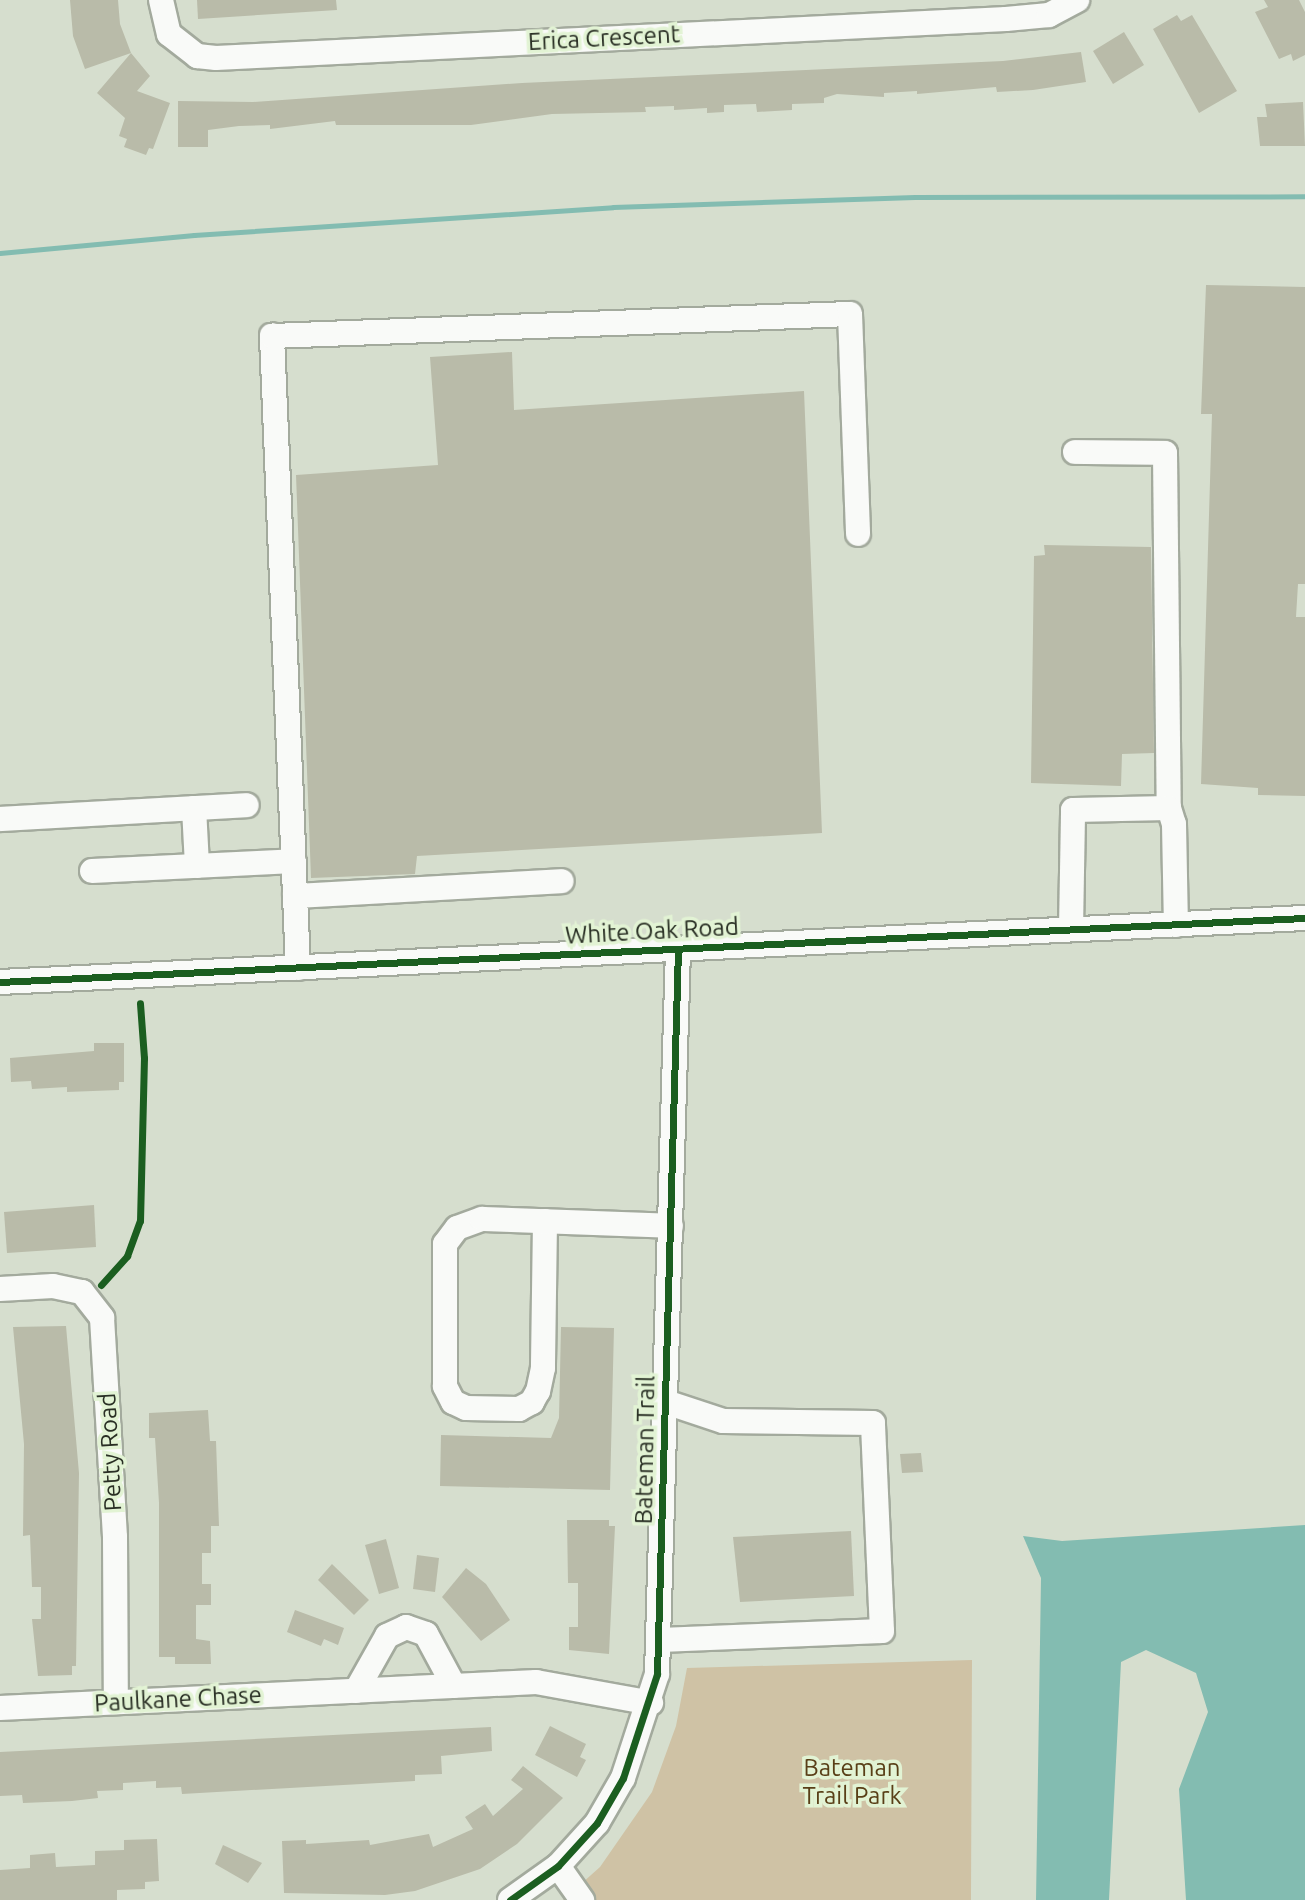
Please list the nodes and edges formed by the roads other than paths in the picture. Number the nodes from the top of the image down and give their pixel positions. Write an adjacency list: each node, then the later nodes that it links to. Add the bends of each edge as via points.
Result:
1 (161, 0): 2 (street, Erica Crescent, via 169,34 197,56 216,58 1006,19 1049,15)
2 (1077, 0)
3 (1075, 452): 7 (street, via 1165,453)
4 (858, 534): 9 (street, via 850,314 272,335)
5 (247, 806): 6 (street)
6 (194, 808): 8 (street); 10 (street)
7 (1169, 808): 15 (street, via 1174,824); 16 (street, via 1073,810)
8 (0, 819)
9 (294, 861): 10 (street); 13 (street)
10 (197, 866): 11 (street)
11 (92, 871)
12 (562, 881): 13 (street)
13 (295, 896): 18 (street)
14 (1305, 918): 15 (street, White Oak Road)
15 (1176, 925): 16 (street, White Oak Road)
16 (1072, 929): 17 (street, White Oak Road)
17 (678, 949): 18 (street, White Oak Road); 21 (street, Bateman Trail)
18 (298, 968): 19 (street, White Oak Road)
19 (0, 982)
20 (545, 1221): 20 (street, via 482,1219 457,1228 445,1244 445,1386 453,1402 466,1408 519,1409 533,1402 542,1368); 21 (street)
21 (671, 1226): 23 (street, Bateman Trail)
22 (0, 1289): 27 (street, Petty Road, via 54,1286 82,1292 102,1318 115,1537)
23 (666, 1402): 24 (street, Bateman Trail); 24 (street, via 723,1421 873,1423 882,1631)
24 (660, 1640): 28 (street, Bateman Trail)
25 (454, 1686): 26 (street, Paulkane Chase); 26 (street, via 426,1634 406,1627 387,1636); 28 (street, Paulkane Chase, via 536,1682)
26 (356, 1691): 27 (street, Paulkane Chase)
27 (116, 1702): 29 (street, Paulkane Chase)
28 (651, 1703): 30 (street, Bateman Trail, via 624,1778 597,1823)
29 (0, 1708)
30 (558, 1866): 31 (street, Bateman Trail); 32 (street)
31 (510, 1900)
32 (582, 1900)

